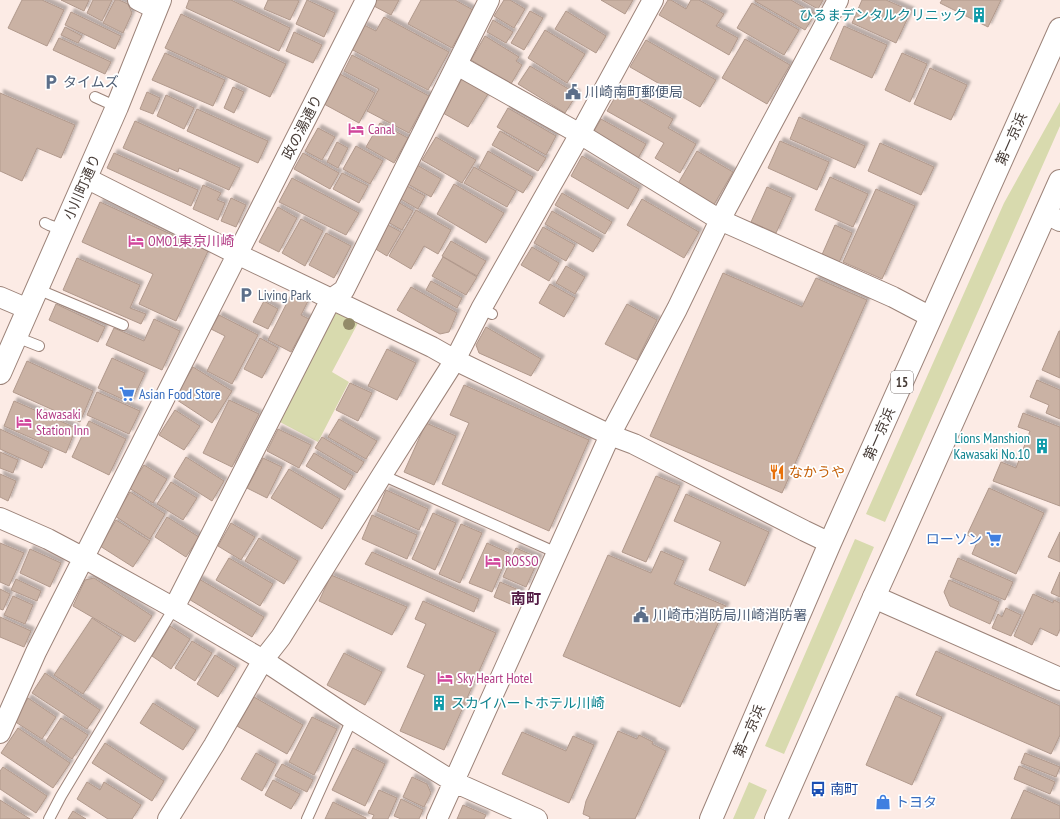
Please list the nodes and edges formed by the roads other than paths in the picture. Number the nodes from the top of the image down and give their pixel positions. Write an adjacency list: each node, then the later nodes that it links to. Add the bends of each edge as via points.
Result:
1 (366, 0): 15 (street, 政の湯通り)
2 (489, 0): 7 (street)
3 (653, 0): 10 (street)
4 (838, 0): 14 (street)
5 (152, 3): 9 (main road, 小川町通り)
6 (1060, 29): 20 (main road, 第一京浜 / 15)
7 (457, 65): 10 (street); 18 (street, via 344,290)
8 (95, 97): 9 (lane)
9 (117, 107): 11 (main road, 小川町通り)
10 (580, 134): 14 (street); 24 (street, via 487,312)
11 (86, 178): 15 (street); 16 (main road, 小川町通り, via 54,226)
12 (1060, 181): 13 (main road)
13 (1053, 218): 32 (main road)
14 (720, 220): 20 (street, via 893,297); 26 (street, via 671,307)
15 (237, 254): 18 (street); 31 (street, 政の湯通り)
16 (37, 289): 19 (main road, 小川町通り); 21 (lane)
17 (0, 297): 19 (street)
18 (331, 299): 24 (street); 33 (street)
19 (28, 310): 22 (main road, 小川町通り)
20 (931, 317): 29 (main road, 第一京浜 / 15)
21 (123, 325)
22 (16, 337): 23 (lane); 25 (main road, 小川町通り)
23 (39, 346)
24 (455, 360): 26 (street); 27 (street)
25 (0, 373)
26 (610, 435): 29 (street, via 634,444); 30 (street)
27 (382, 475): 30 (lane); 34 (street, via 281,637)
28 (0, 518): 31 (street)
29 (830, 543): 44 (main road, 第一京浜 / 15)
30 (557, 553): 38 (street)
31 (84, 558): 33 (street); 37 (street, 政の湯通り, via 36,652)
32 (874, 597): 35 (main road); 45 (main road)
33 (174, 608): 34 (street); 39 (lane)
34 (263, 660): 36 (street); 40 (street)
35 (1059, 674)
36 (352, 719): 38 (street); 41 (lane)
37 (0, 733)
38 (454, 782): 42 (street); 43 (street)
39 (48, 819)
40 (168, 819)
41 (307, 819)
42 (437, 819)
43 (537, 819)
44 (711, 819)
45 (776, 819)

